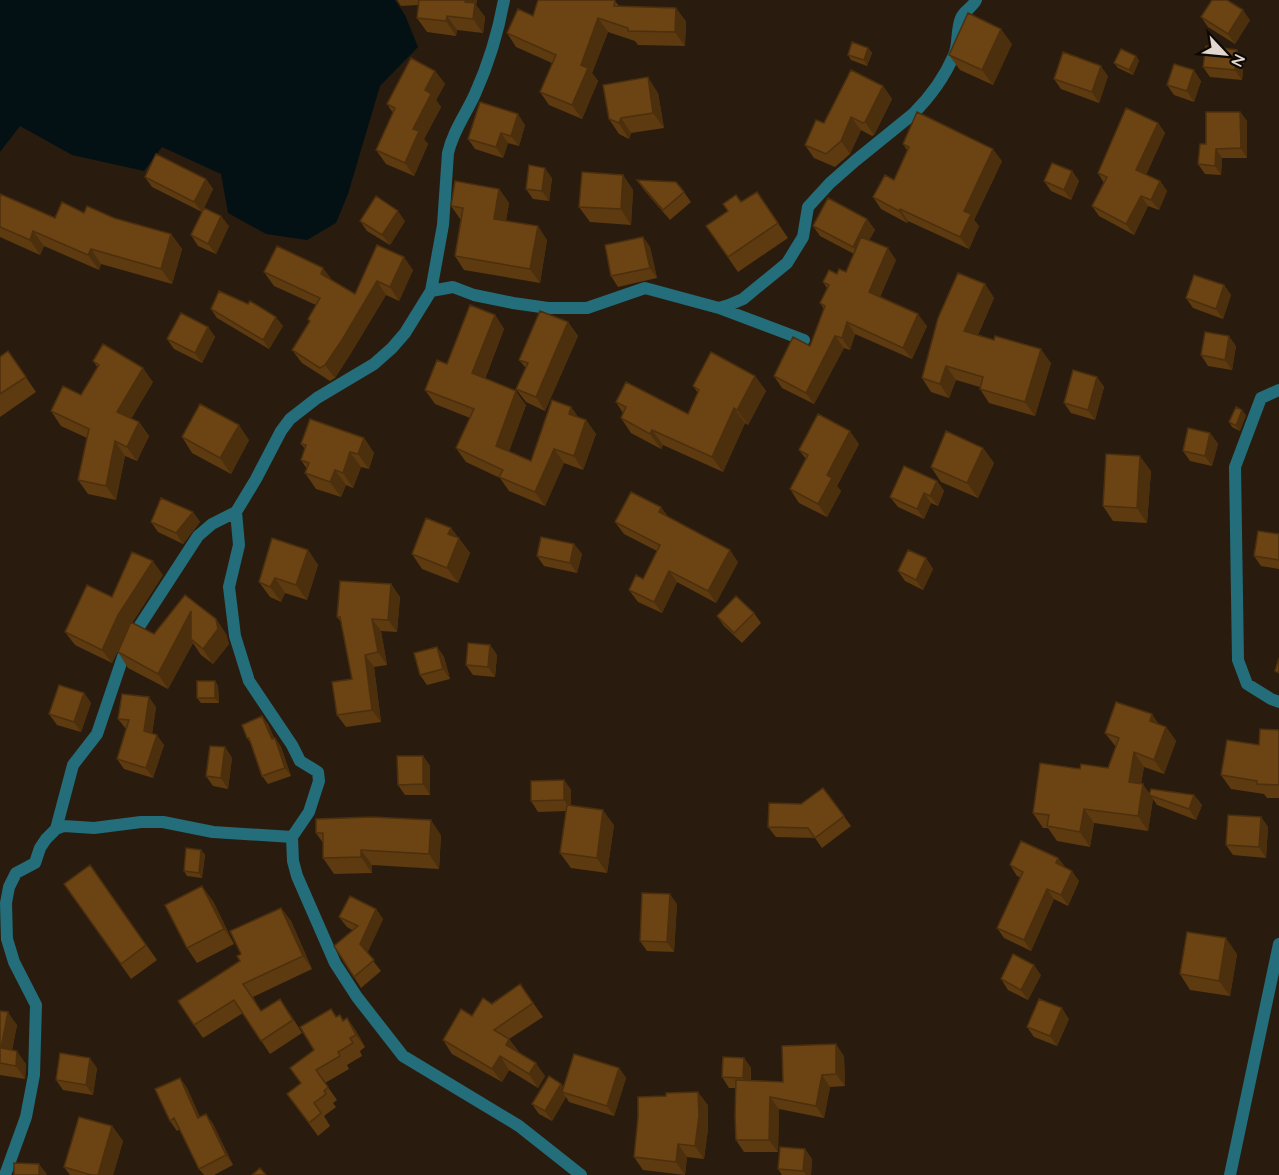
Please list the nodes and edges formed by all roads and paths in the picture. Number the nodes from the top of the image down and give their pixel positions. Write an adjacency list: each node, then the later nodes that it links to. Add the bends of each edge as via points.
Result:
1 (504, 0): 3 (street, via 492,50 451,141 443,225)
2 (976, 0): 4 (street, via 962,15 956,54 925,101 808,207 803,237 787,262 743,299)
3 (431, 291): 4 (street, via 453,287 513,303 587,308 645,288); 7 (street, via 392,348 290,419)
4 (719, 308): 5 (street)
5 (804, 340)
6 (1279, 390): 8 (street, via 1261,398 1235,467 1238,660 1247,684)
7 (236, 512): 9 (street, via 198,536 135,633 97,734 73,765); 10 (street, via 239,545 229,587 236,636 249,681 300,761 318,772 309,812)
8 (1279, 702)
9 (56, 829): 10 (street, via 163,822 213,832); 12 (street, via 40,848 35,863 16,873 6,903 14,962 36,1005 34,1075 26,1117)
10 (292, 837): 13 (street, via 297,876 335,963 403,1056 519,1126)
11 (1279, 944): 14 (street)
12 (5, 1175)
13 (581, 1175)
14 (1230, 1175)

